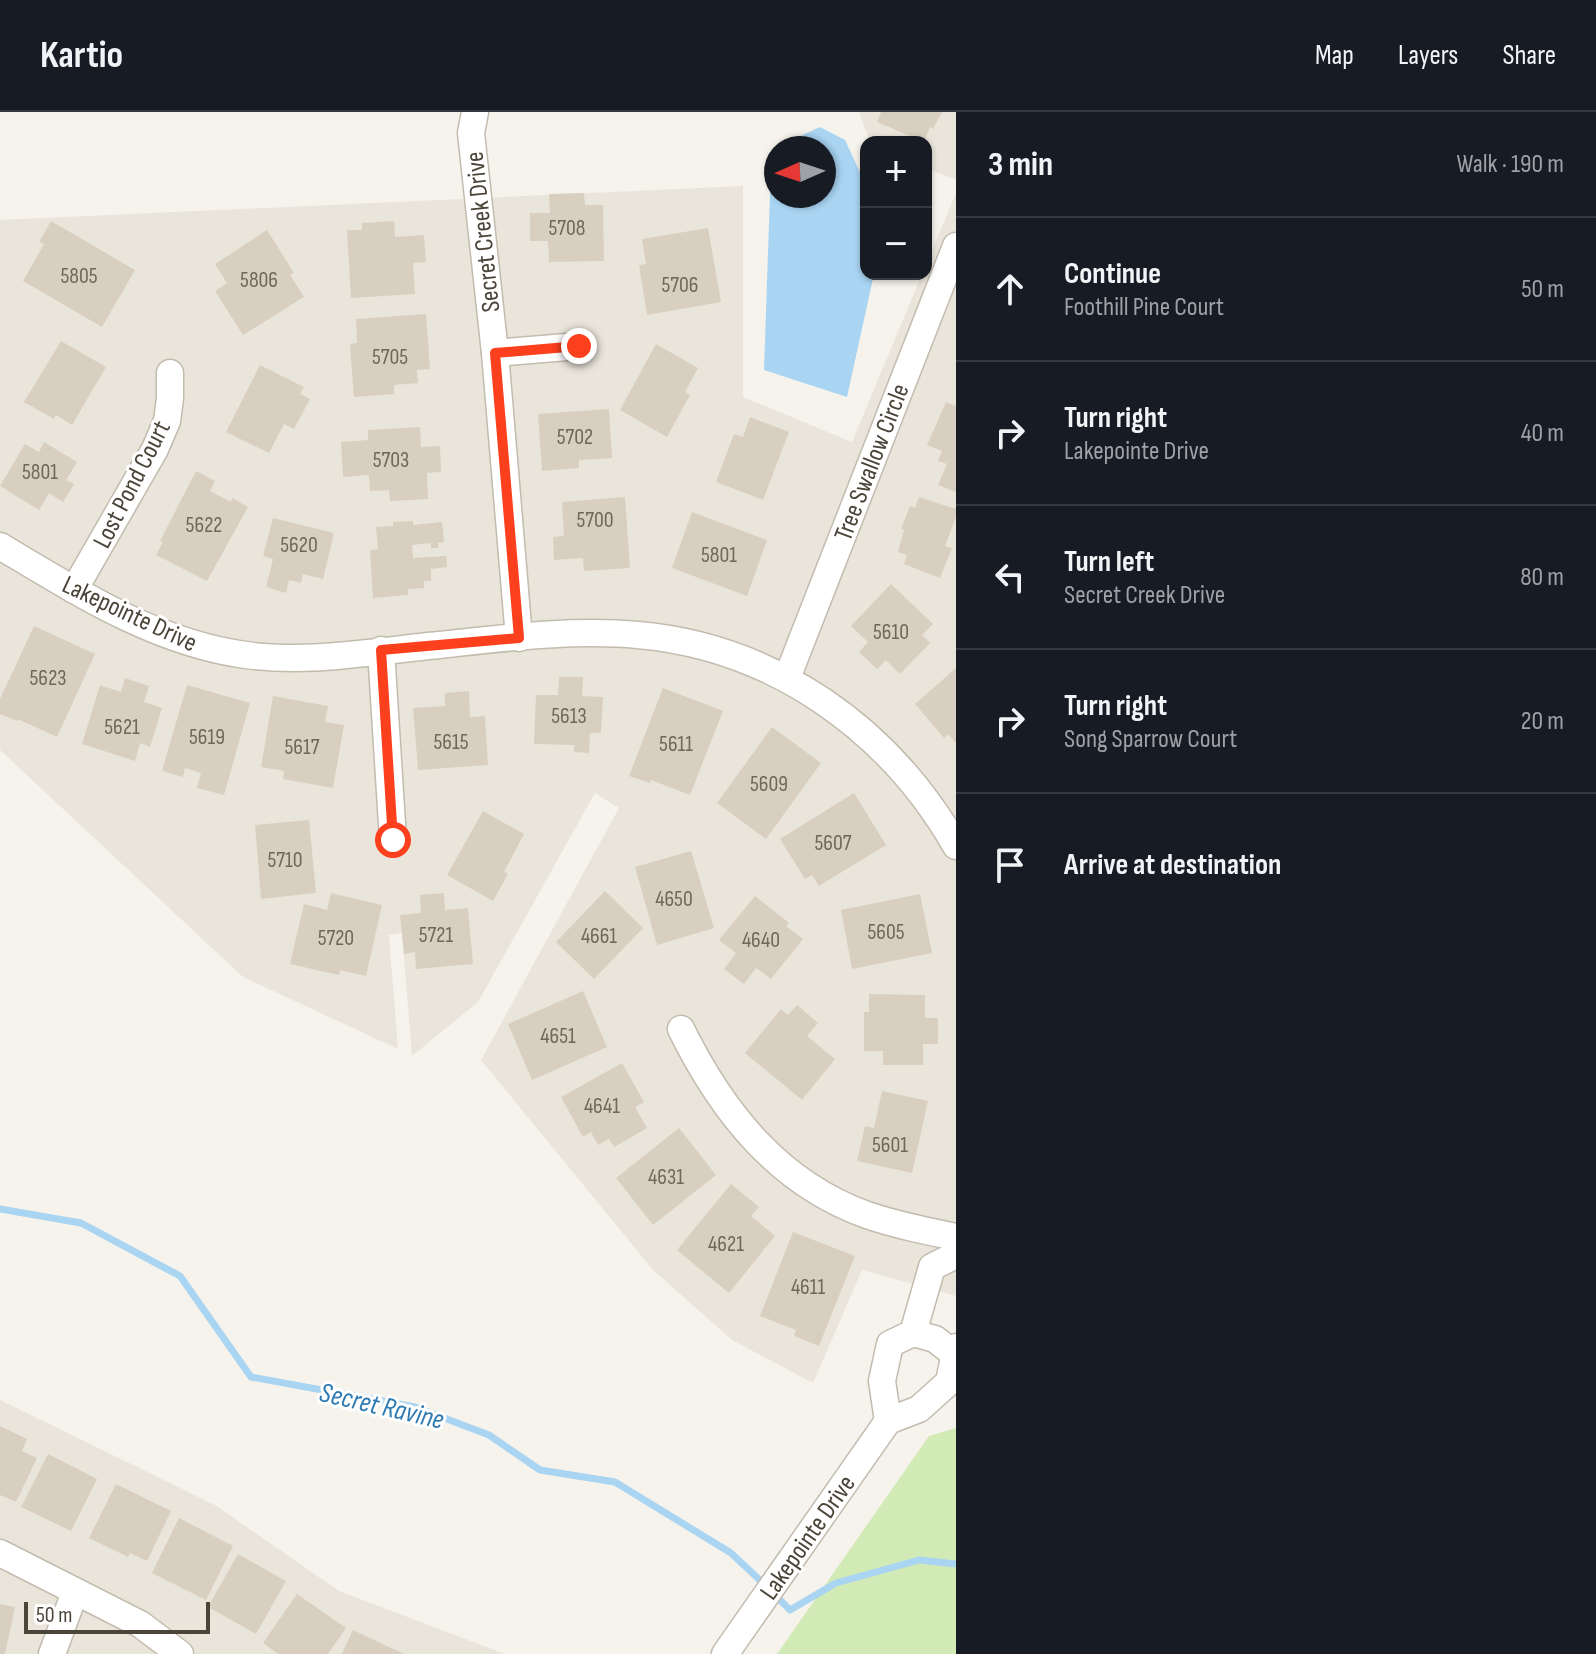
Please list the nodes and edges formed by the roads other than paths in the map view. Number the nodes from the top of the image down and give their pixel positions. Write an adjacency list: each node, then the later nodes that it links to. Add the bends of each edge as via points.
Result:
1 (475, 112): 4 (street, Secret Creek Drive, via 471,133)
2 (956, 246): 10 (street, Tree Swallow Circle)
3 (579, 346): 4 (street)
4 (495, 353): 8 (street, Secret Creek Drive)
5 (170, 373): 7 (street, Lost Pond Court, via 167,421 155,449)
6 (0, 546): 7 (street, Lakepointe Drive)
7 (74, 590): 9 (street, Lakepointe Drive, via 166,635 209,649 291,657)
8 (519, 638): 9 (street, Lakepointe Drive); 10 (street, Lakepointe Drive, via 604,633 676,639)
9 (381, 650): 11 (street)
10 (787, 678): 12 (street, Lakepointe Drive, via 868,735 907,776)
11 (393, 840)
12 (956, 846)
13 (681, 1029): 14 (street, via 699,1066 752,1139 799,1180 867,1215)
14 (956, 1237)
15 (956, 1255): 16 (street, via 932,1267)
16 (913, 1333): 17 (street); 18 (street, via 890,1344 882,1381)
17 (955, 1351): 18 (street, via 949,1382 919,1409)
18 (888, 1421): 23 (street, Lakepointe Drive)
19 (0, 1553): 20 (street)
20 (75, 1592): 21 (street); 22 (street, via 140,1624)
21 (52, 1654)
22 (180, 1654)
23 (725, 1654)

